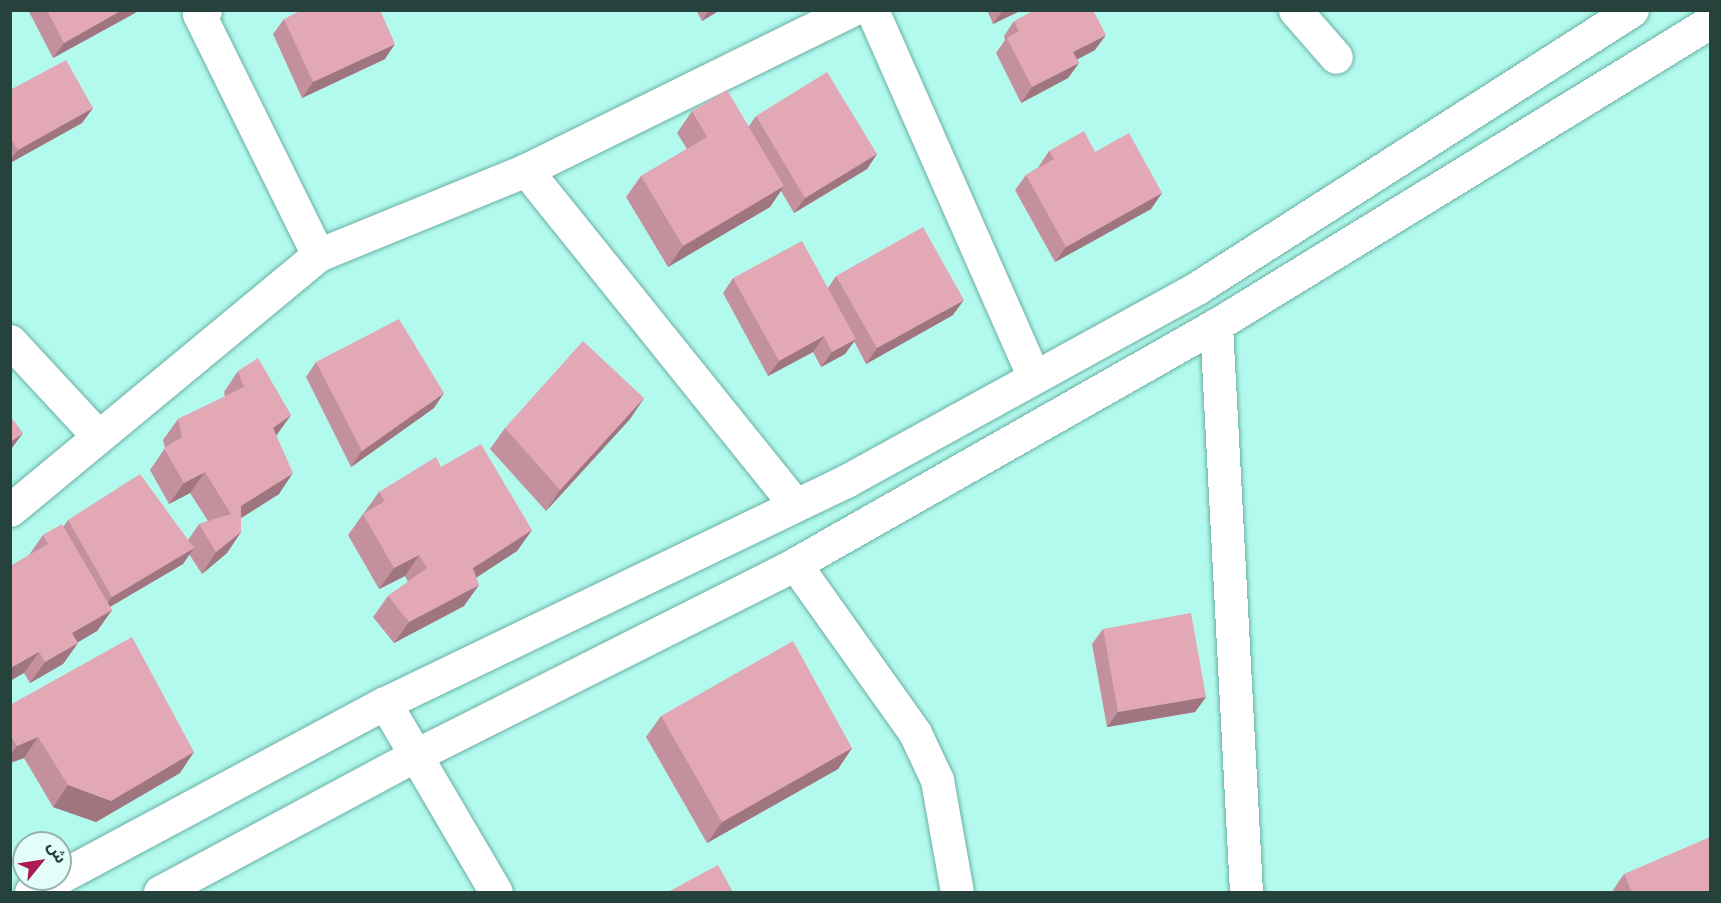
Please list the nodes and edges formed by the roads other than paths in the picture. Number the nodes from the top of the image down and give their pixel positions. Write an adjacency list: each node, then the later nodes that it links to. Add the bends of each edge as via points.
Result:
1 (851, 10): 8 (street)
2 (873, 10): 12 (street)
3 (1295, 10): 7 (street)
4 (1632, 10): 12 (street, via 1197,288)
5 (200, 12): 9 (street)
6 (1710, 22): 10 (street)
7 (1336, 57)
8 (526, 170): 9 (street); 14 (street)
9 (318, 255): 13 (street)
10 (1216, 325): 16 (street); 23 (street)
11 (10, 341): 13 (street)
12 (1034, 377): 14 (street)
13 (98, 436): 15 (street)
14 (795, 504): 17 (street)
15 (10, 510)
16 (795, 564): 18 (street); 22 (street, via 915,733 938,780)
17 (385, 704): 18 (street); 19 (street)
18 (416, 755): 20 (street); 21 (street)
19 (72, 871)
20 (160, 892)
21 (496, 892)
22 (957, 892)
23 (1246, 892)

